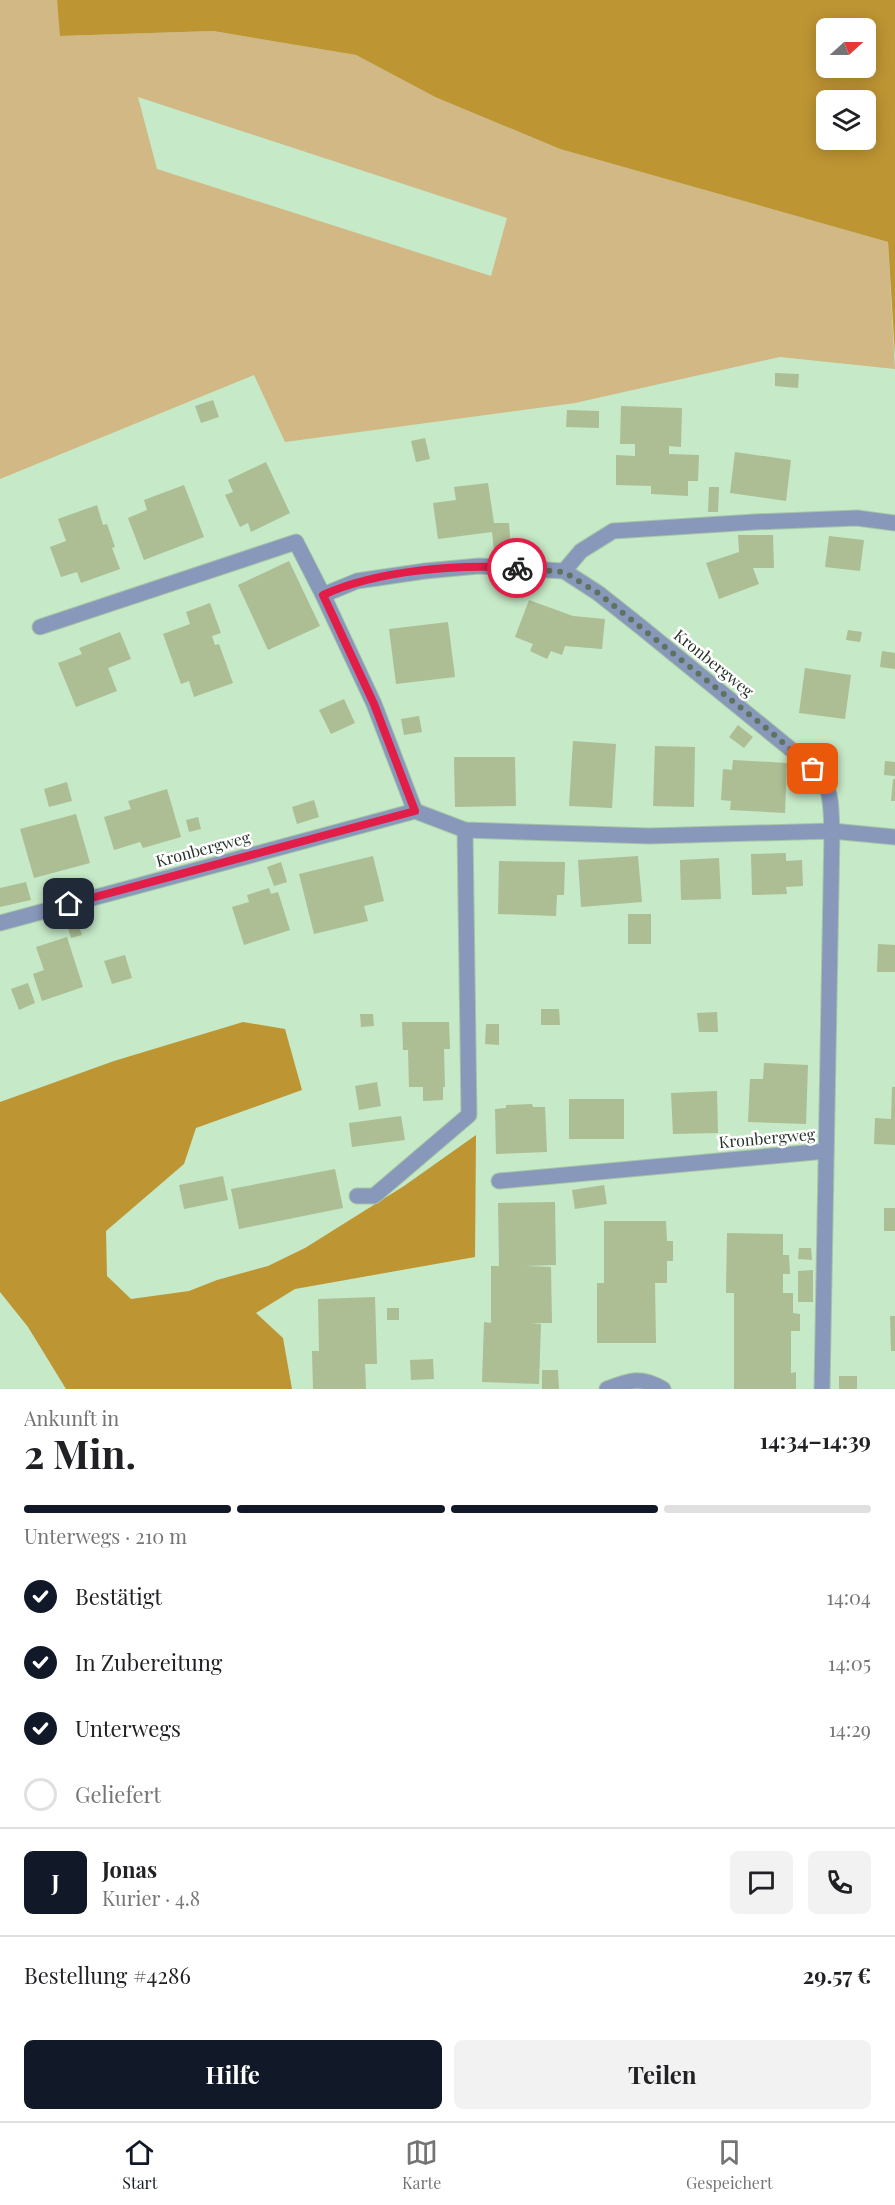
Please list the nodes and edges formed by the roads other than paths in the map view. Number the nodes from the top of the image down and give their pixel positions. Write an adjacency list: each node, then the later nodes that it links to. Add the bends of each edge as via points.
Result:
1 (895, 523): 2 (street, via 857,518 613,531 581,552)
2 (564, 572): 3 (street, Kronbergweg, via 479,566 424,571 357,581); 7 (street, Kronbergweg, via 598,593 804,760 826,784)
3 (323, 595): 4 (street, via 296,542); 5 (street, via 374,704)
4 (40, 627)
5 (415, 811): 6 (street); 9 (street, Kronbergweg)
6 (465, 830): 7 (street, via 650,836); 12 (street, via 469,1115 374,1196)
7 (832, 831): 8 (street); 10 (street, Kronbergweg)
8 (895, 837)
9 (0, 922)
10 (826, 1150): 11 (street, Kronbergweg); 15 (street)
11 (499, 1181)
12 (357, 1196)
13 (607, 1389): 14 (street, via 626,1381 649,1381)
14 (663, 1389)
15 (822, 1389)

